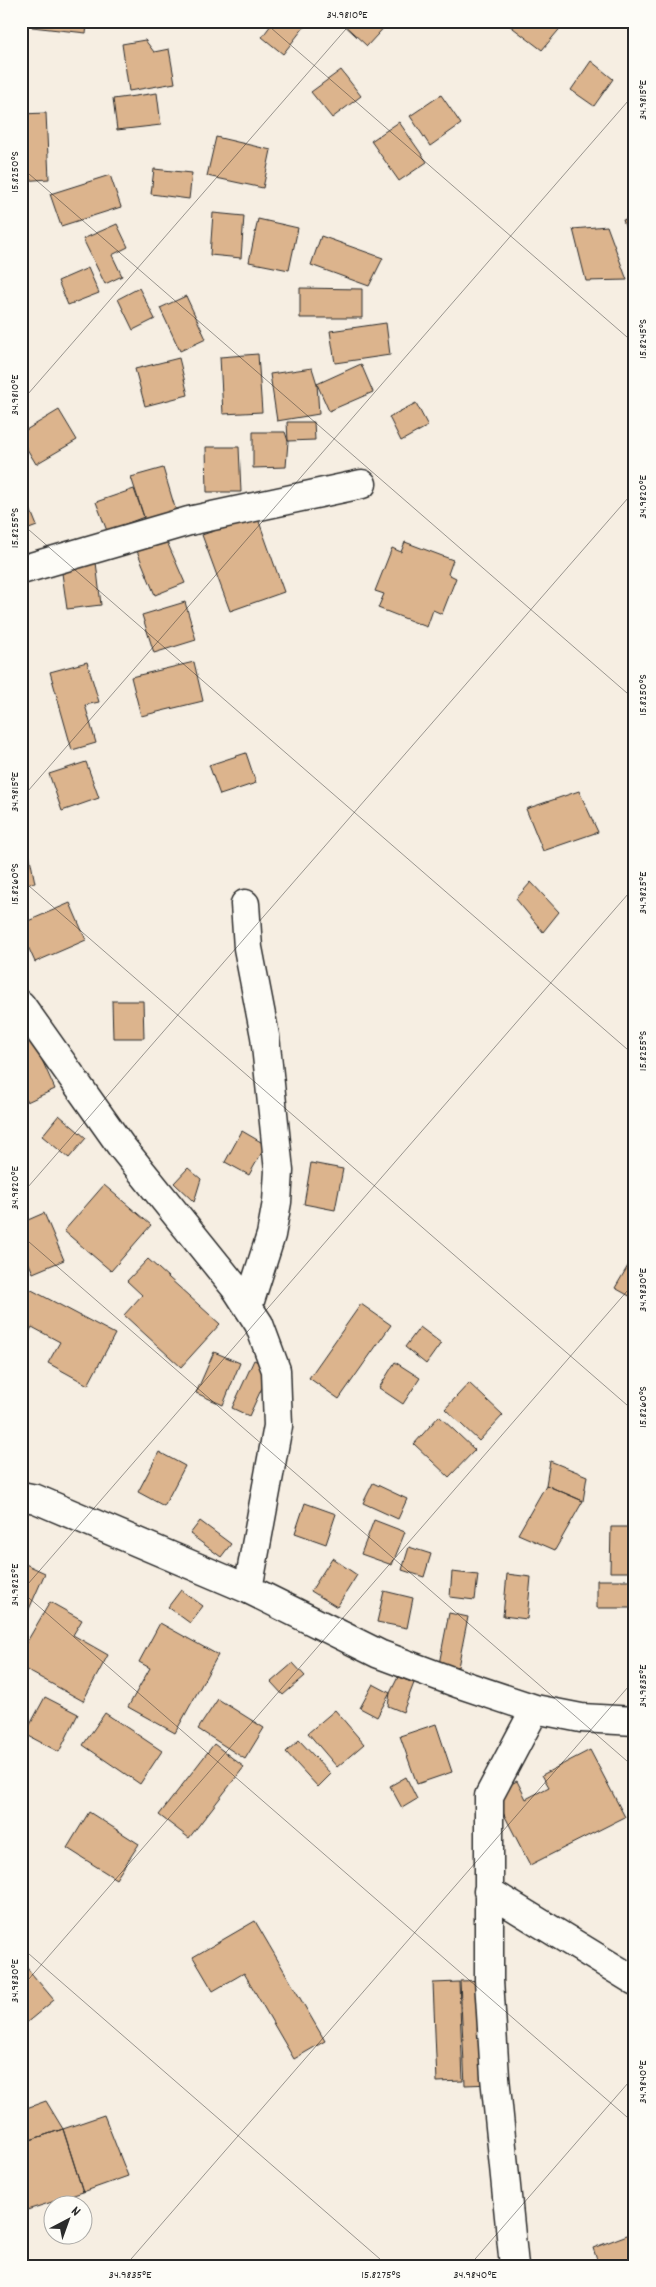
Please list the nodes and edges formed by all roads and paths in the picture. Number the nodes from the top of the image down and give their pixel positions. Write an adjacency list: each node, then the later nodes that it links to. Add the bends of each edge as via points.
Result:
1 (362, 484): 2 (street, via 189,521)
2 (21, 570)
3 (245, 904): 5 (street, via 248,948 265,1036 279,1171 271,1236)
4 (21, 1005): 5 (street, via 121,1146)
5 (248, 1307): 7 (street, via 259,1324 276,1370 278,1426)
6 (21, 1496): 7 (street, via 36,1499)
7 (248, 1589): 8 (street, via 379,1654)
8 (535, 1709): 9 (street, via 581,1718); 10 (street, via 488,1796)
9 (635, 1721)
10 (488, 1891): 11 (street); 12 (street, via 495,2077)
11 (635, 1981)
12 (514, 2266)

